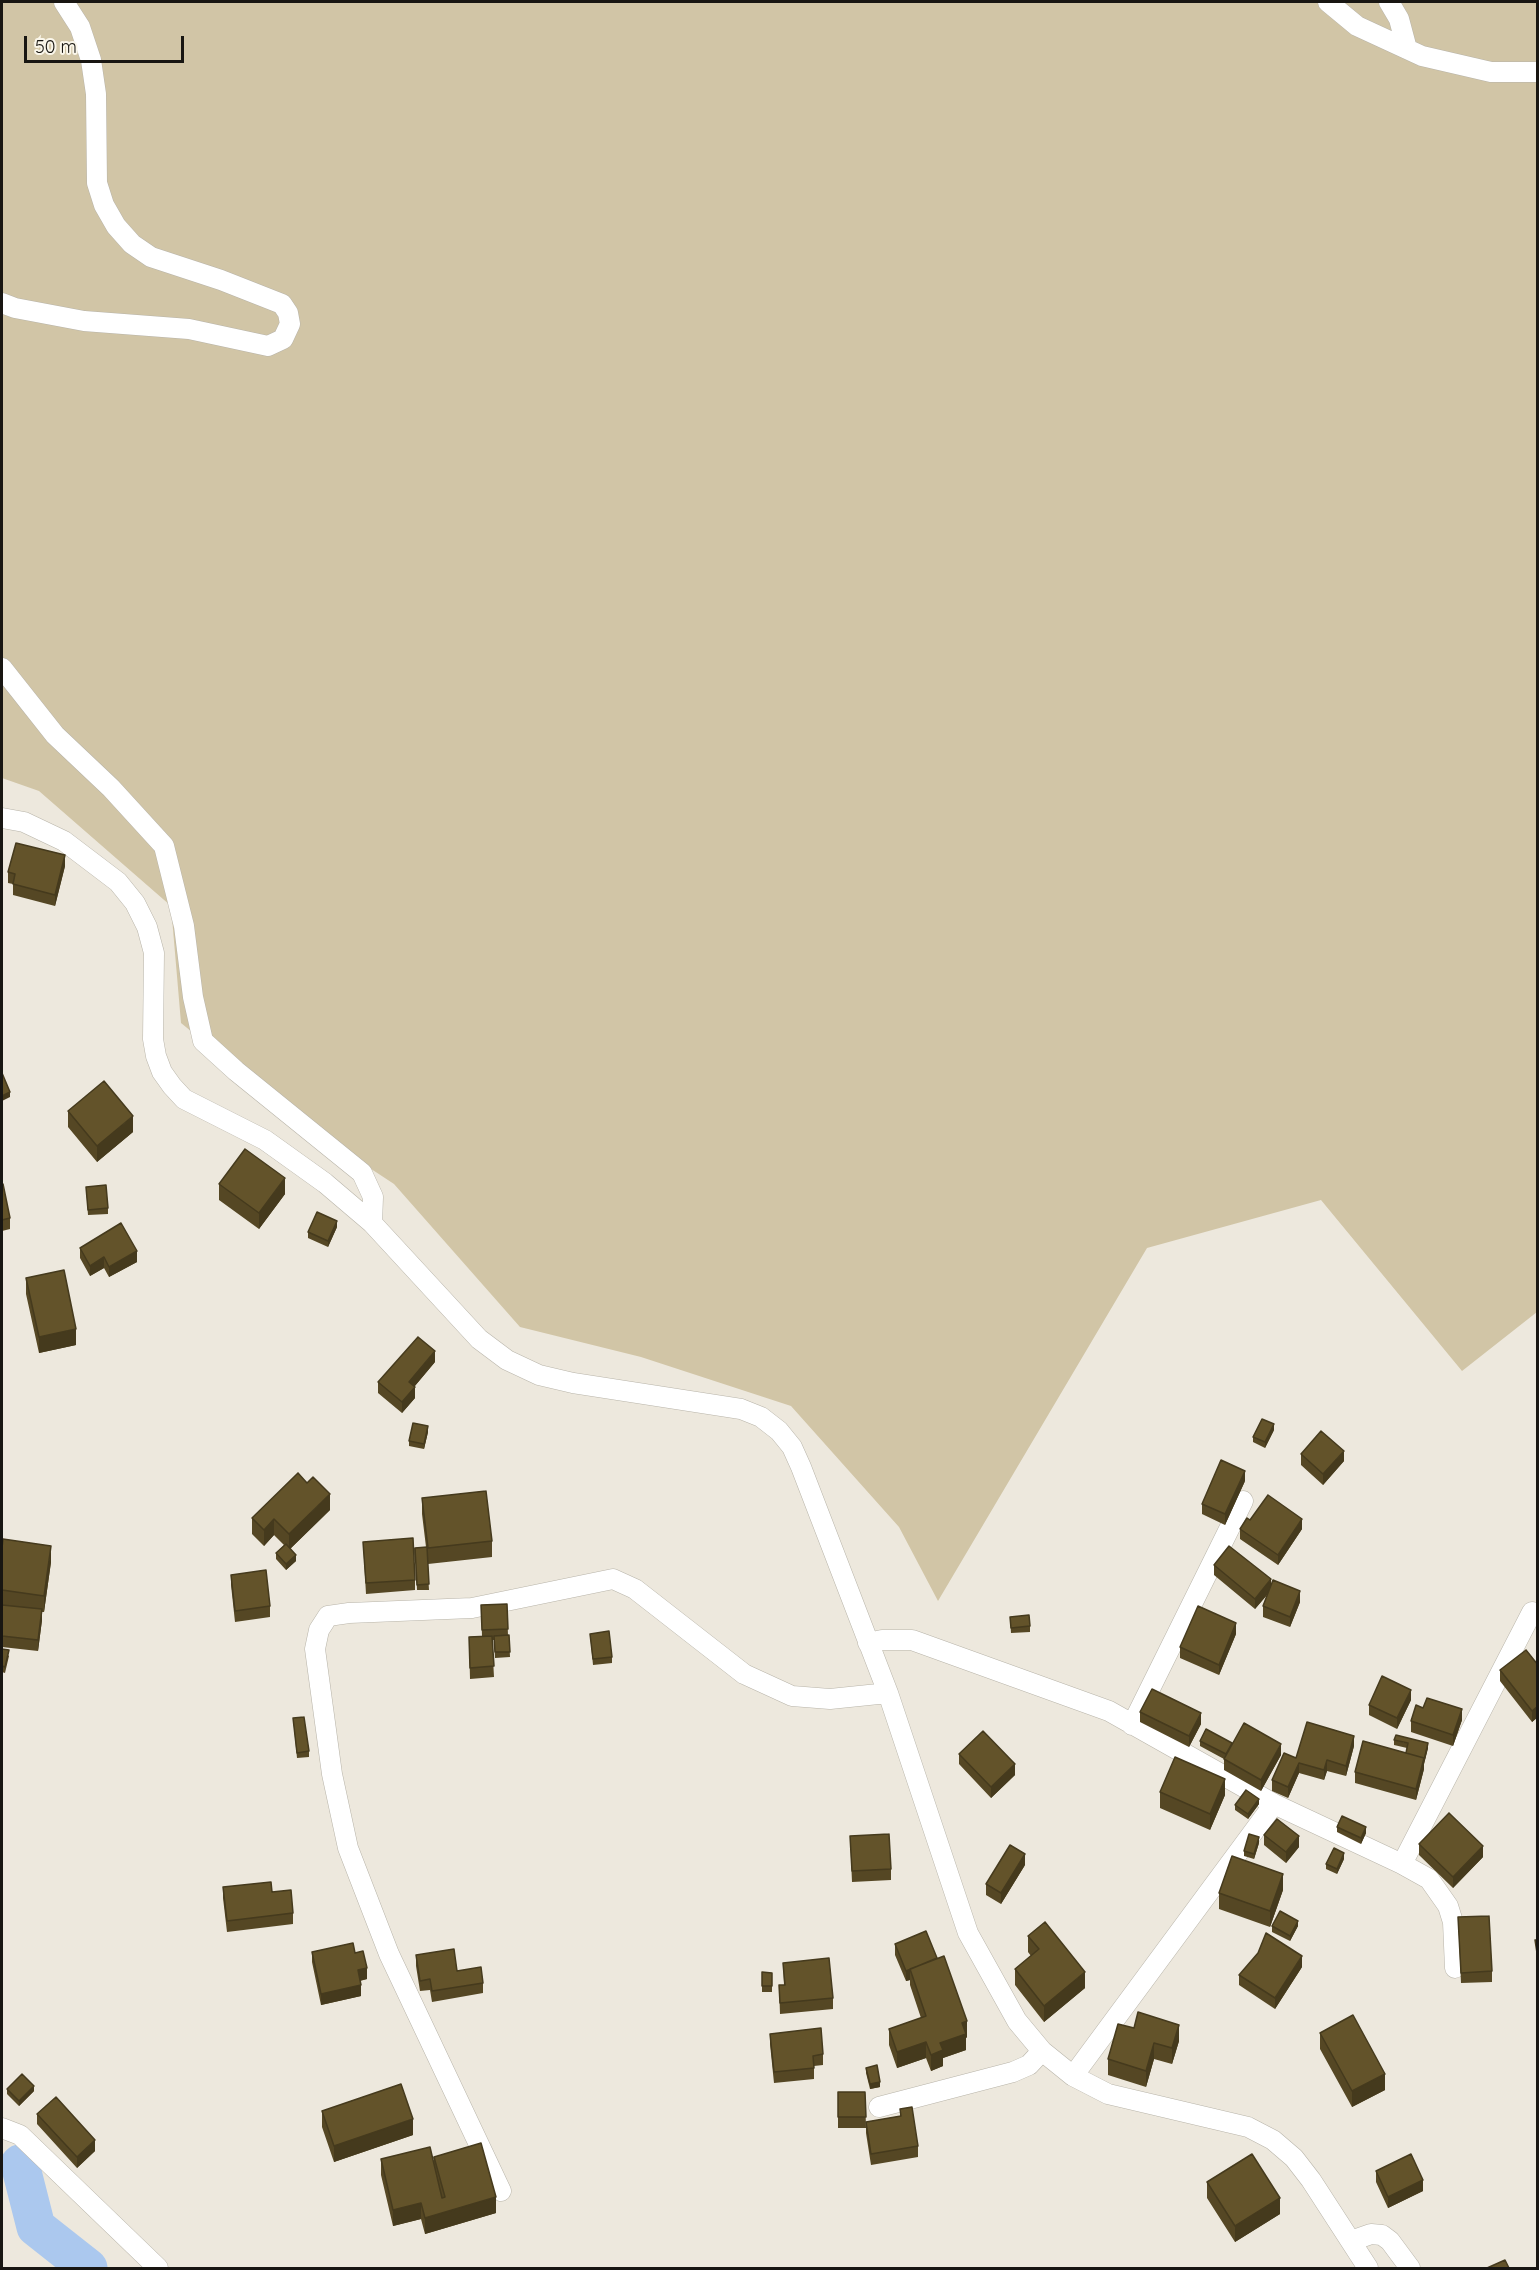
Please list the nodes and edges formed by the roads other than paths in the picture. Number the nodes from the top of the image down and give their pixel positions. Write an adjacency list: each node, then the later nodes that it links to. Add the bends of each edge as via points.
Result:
1 (64, 2): 6 (street, via 80,27 91,60 96,94 97,183 116,226 151,257 282,304 290,324 283,339 268,346 189,329 84,321)
2 (1328, 2): 4 (street, via 1357,26)
3 (1389, 2): 4 (street, via 1399,19)
4 (1407, 49): 5 (street, via 1491,72)
5 (1538, 72)
6 (2, 303)
7 (2, 668): 9 (street, via 55,735 164,846 184,926 203,1041 362,1173 373,1197)
8 (2, 818): 9 (street, via 24,822 63,841 118,882 135,903 154,953 156,1056 172,1086 184,1099 265,1140)
9 (372, 1223): 12 (street, via 480,1339 507,1360 539,1375 573,1383 741,1409 761,1417 778,1431 801,1467)
10 (1243, 1501): 14 (street)
11 (1532, 1612): 16 (street)
12 (868, 1643): 13 (street); 14 (street, via 912,1640 1109,1711)
13 (888, 1693): 18 (street, via 968,1933 1017,2021); 22 (street, via 830,1699 792,1696 744,1674 635,1589 613,1579 472,1608 328,1616 319,1630 315,1649 332,1774 348,1848 389,1954)
14 (1132, 1725): 15 (street)
15 (1274, 1804): 16 (street); 19 (street)
16 (1402, 1864): 17 (street, via 1428,1879 1448,1906 1454,1922)
17 (1455, 1968)
18 (1042, 2051): 19 (street); 20 (street, via 1029,2066 1013,2072)
19 (1073, 2076): 23 (street, via 1108,2094 1248,2127 1273,2140 1294,2158)
20 (879, 2107)
21 (2, 2128): 24 (street, via 20,2135)
22 (501, 2191)
23 (1350, 2241): 25 (street); 26 (street, via 1371,2234 1382,2235)
24 (158, 2268)
25 (1368, 2268)
26 (1410, 2268)

